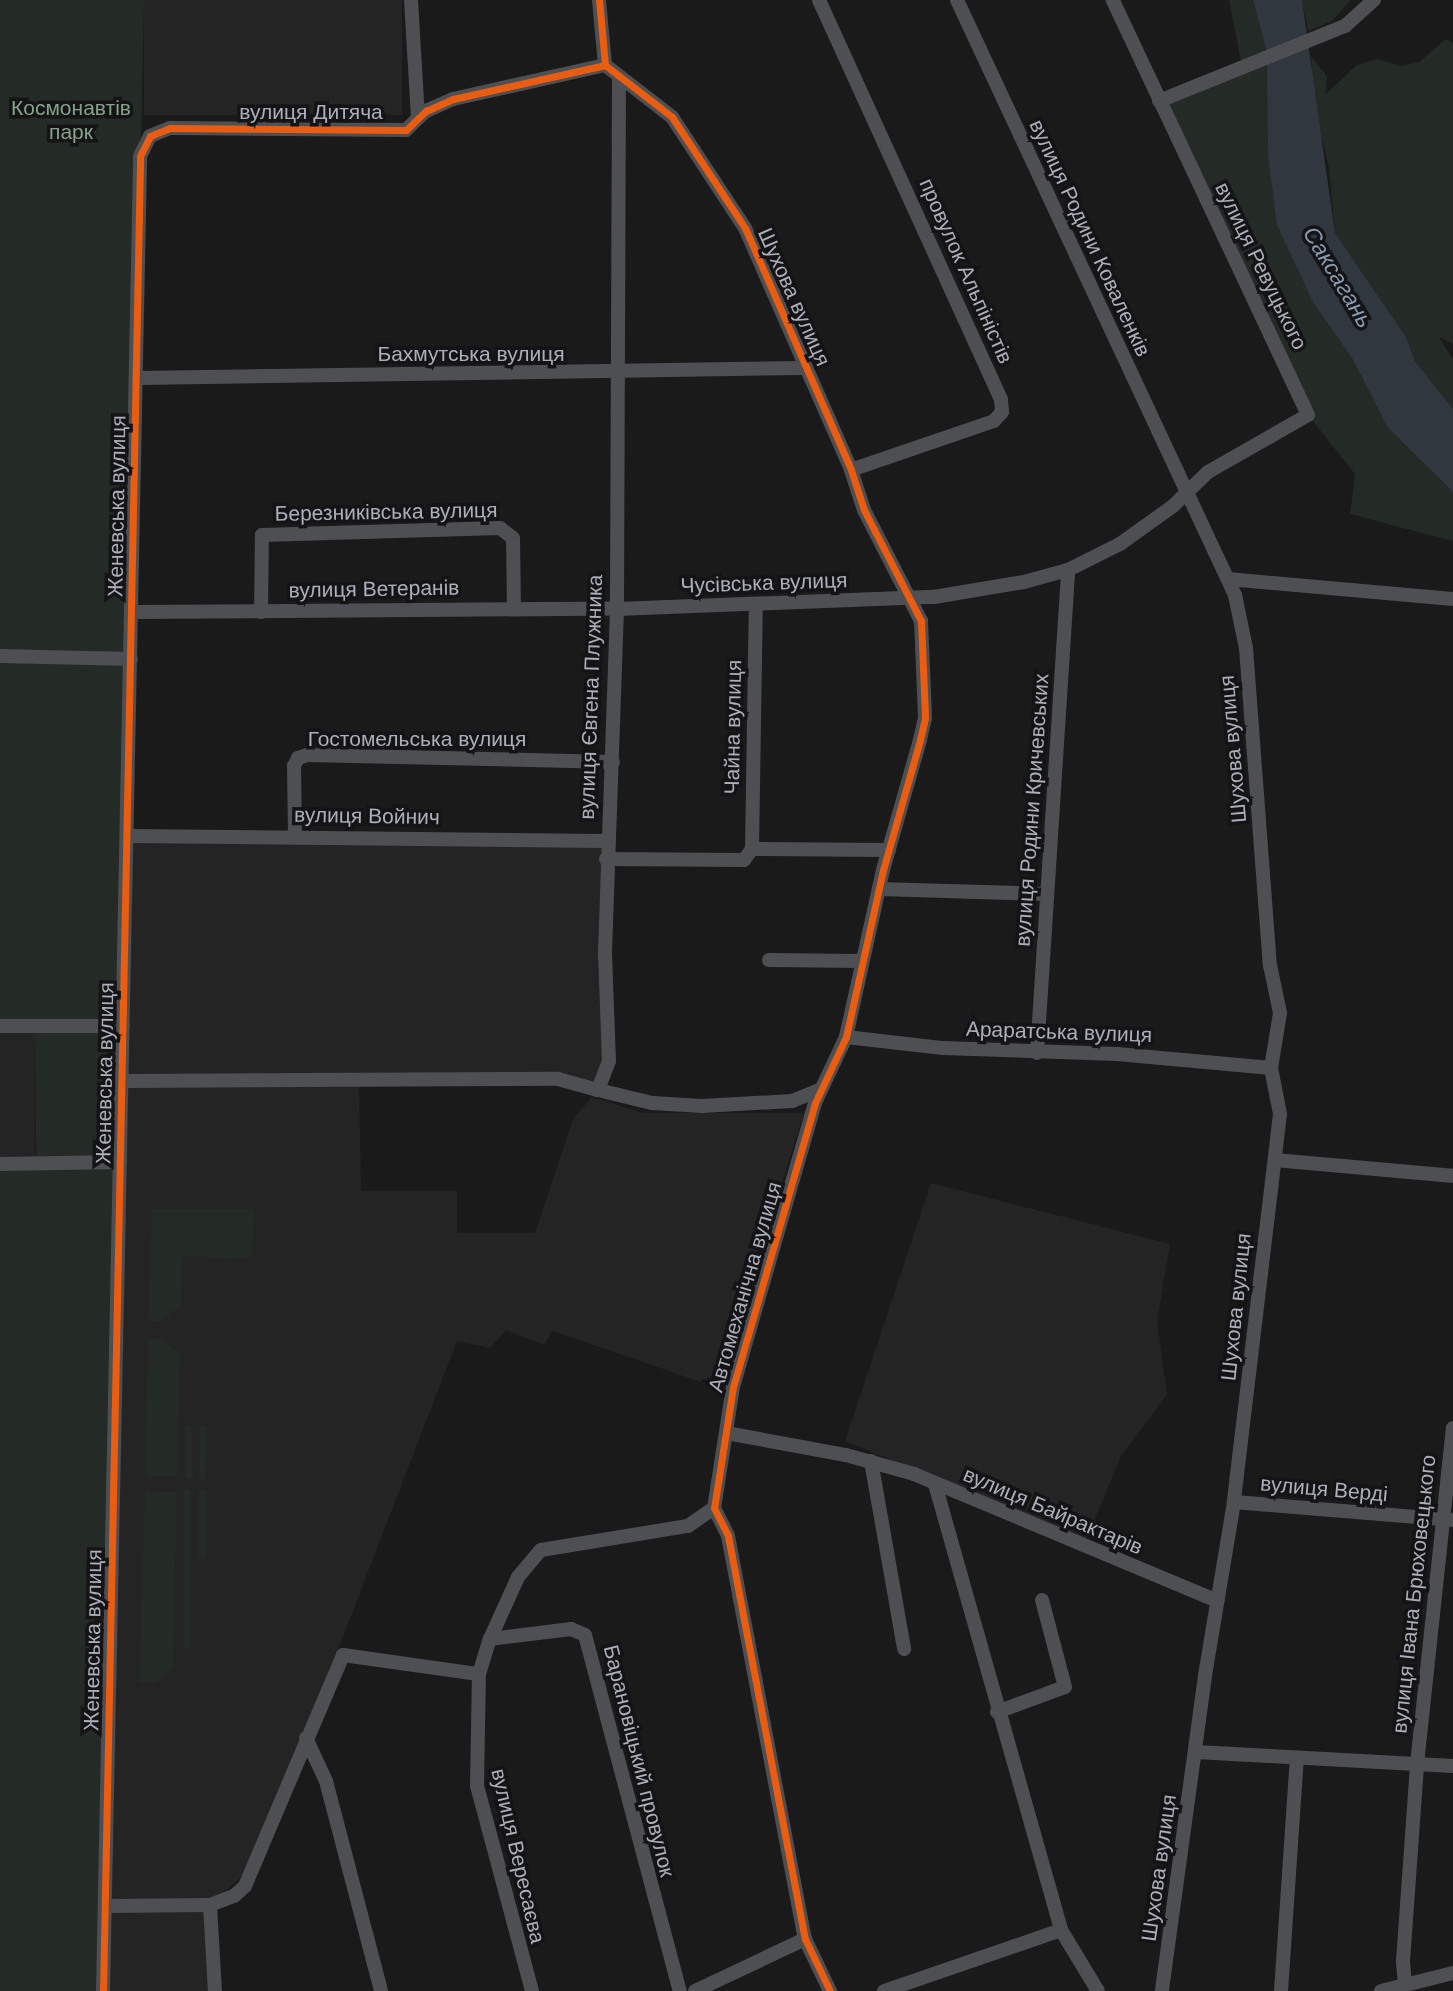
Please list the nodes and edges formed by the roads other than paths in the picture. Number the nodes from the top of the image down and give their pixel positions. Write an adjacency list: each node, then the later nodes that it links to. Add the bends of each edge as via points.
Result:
1 (411, 0): 10 (street)
2 (599, 0): 7 (street)
3 (819, 0): 15 (street, провулок Альпіністів, via 974,339 1002,412 994,421)
4 (957, 0): 16 (street, вулиця Родини Коваленків)
5 (1113, 0): 9 (street, вулиця Ревуцького)
6 (1374, 0): 9 (street, via 1345,26)
7 (605, 65): 8 (street, Шухова вулиця); 10 (street, вулиця Дитяча, via 488,89 435,106)
8 (619, 77): 12 (street, Шухова вулиця, via 672,117 703,159 744,228); 13 (street, вулиця Євгена Плужника)
9 (1159, 101): 16 (street, вулиця Ревуцького, via 1308,415 1208,472)
10 (418, 118): 11 (street, вулиця Дитяча, via 406,130 170,128 149,135)
11 (140, 156): 14 (street, Женевська вулиця)
12 (806, 368): 13 (street, Бахмутська вулиця); 15 (street, Шухова вулиця)
13 (618, 374): 14 (street, Бахмутська вулиця); 23 (street, вулиця Євгена Плужника)
14 (137, 378): 25 (street, Женевська вулиця)
15 (851, 470): 19 (street, Шухова вулиця, via 863,510 895,576)
16 (1185, 494): 17 (street, via 1121,544); 18 (street, Шухова вулиця)
17 (1068, 570): 19 (street, via 1024,582); 36 (street, вулиця Родини Кричевських, via 1062,716)
18 (1228, 579): 20 (street); 43 (street, Шухова вулиця, via 1242,616 1246,648 1270,965 1279,1000 1280,1027)
19 (912, 598): 21 (street, Чусівська вулиця); 33 (street, Автомеханічна вулиця, via 921,621 925,718)
20 (1453, 599)
21 (756, 606): 23 (street, Чусівська вулиця); 32 (street, Чайна вулиця)
22 (514, 609): 23 (street, вулиця Ветеранів); 24 (street, вулиця Ветеранів); 24 (street, Березниківська вулиця, via 513,538 500,528 262,535)
23 (617, 609): 28 (street, вулиця Євгена Плужника)
24 (261, 611): 25 (street, вулиця Ветеранів)
25 (132, 612): 27 (street, Женевська вулиця)
26 (0, 656): 27 (street)
27 (131, 659): 29 (street, Женевська вулиця)
28 (613, 762): 30 (street, Гостомельська вулиця, via 307,755 298,758 294,766); 31 (street, вулиця Євгена Плужника)
29 (127, 836): 30 (street, вулиця Войнич); 40 (street, Женевська вулиця)
30 (295, 836): 31 (street, вулиця Войнич)
31 (607, 841): 34 (street, вулиця Євгена Плужника)
32 (752, 849): 33 (street); 34 (street, via 744,860)
33 (889, 850): 35 (street, Автомеханічна вулиця)
34 (606, 859): 46 (street, вулиця Євгена Плужника, via 609,1061)
35 (879, 889): 36 (street); 38 (street, Автомеханічна вулиця)
36 (1045, 894): 42 (street, вулиця Родини Кричевських)
37 (769, 960): 38 (street)
38 (862, 961): 41 (street, Автомеханічна вулиця)
39 (0, 1026): 40 (street)
40 (123, 1026): 44 (street, Женевська вулиця)
41 (846, 1037): 42 (street, Араратська вулиця); 45 (street, Автомеханічна вулиця)
42 (1037, 1053): 43 (street, Араратська вулиця, via 1117,1054)
43 (1271, 1068): 47 (street, Шухова вулиця, via 1279,1105)
44 (122, 1081): 46 (street, via 558,1079); 48 (street, Женевська вулиця)
45 (821, 1089): 46 (street, via 792,1101 702,1106 652,1103); 52 (street, Автомеханічна вулиця, via 733,1387)
46 (598, 1090)
47 (1275, 1160): 50 (street); 55 (street, Шухова вулиця)
48 (121, 1162): 49 (street); 70 (street, Женевська вулиця)
49 (0, 1164)
50 (1453, 1176)
51 (1453, 1428): 57 (street, вулиця Івана Брюховецького)
52 (726, 1433): 53 (street, вулиця Байрактарів); 56 (street, Автомеханічна вулиця)
53 (871, 1461): 54 (street, вулиця Байрактарів); 61 (street)
54 (935, 1484): 59 (street, вулиця Байрактарів); 63 (street)
55 (1234, 1502): 57 (street, вулиця Верді); 59 (street, Шухова вулиця)
56 (715, 1508): 60 (street, вулиця Вересаєва, via 688,1526 541,1550 518,1577); 72 (street, via 728,1536)
57 (1449, 1520): 67 (street, вулиця Івана Брюховецького)
58 (1042, 1600): 63 (street, via 1065,1687)
59 (1218, 1601): 65 (street, Шухова вулиця)
60 (490, 1639): 62 (street, вулиця Вересаєва); 79 (street, Барановіцький провулок, via 571,1629 585,1635)
61 (904, 1649)
62 (479, 1674): 64 (street, via 343,1655); 78 (street, вулиця Вересаєва, via 477,1786)
63 (997, 1712): 71 (street)
64 (306, 1738): 69 (street, via 245,1886); 77 (street, via 326,1781)
65 (1196, 1752): 66 (street, вулиця Івана Брюховецького); 84 (street, Шухова вулиця)
66 (1297, 1758): 67 (street, вулиця Івана Брюховецького); 85 (street)
67 (1417, 1764): 68 (street, вулиця Івана Брюховецького); 74 (street, вулиця Івана Брюховецького)
68 (1453, 1766)
69 (211, 1905): 70 (street); 76 (street)
70 (105, 1906): 75 (street, Женевська вулиця)
71 (1061, 1930): 82 (street); 83 (street)
72 (806, 1938): 80 (street); 81 (street)
73 (1453, 1973): 74 (street)
74 (1405, 1985): 86 (street)
75 (103, 1991)
76 (215, 1991)
77 (381, 1991)
78 (532, 1991)
79 (680, 1991)
80 (695, 1991)
81 (830, 1991)
82 (884, 1991)
83 (1098, 1991)
84 (1162, 1991)
85 (1281, 1991)
86 (1381, 1991)

